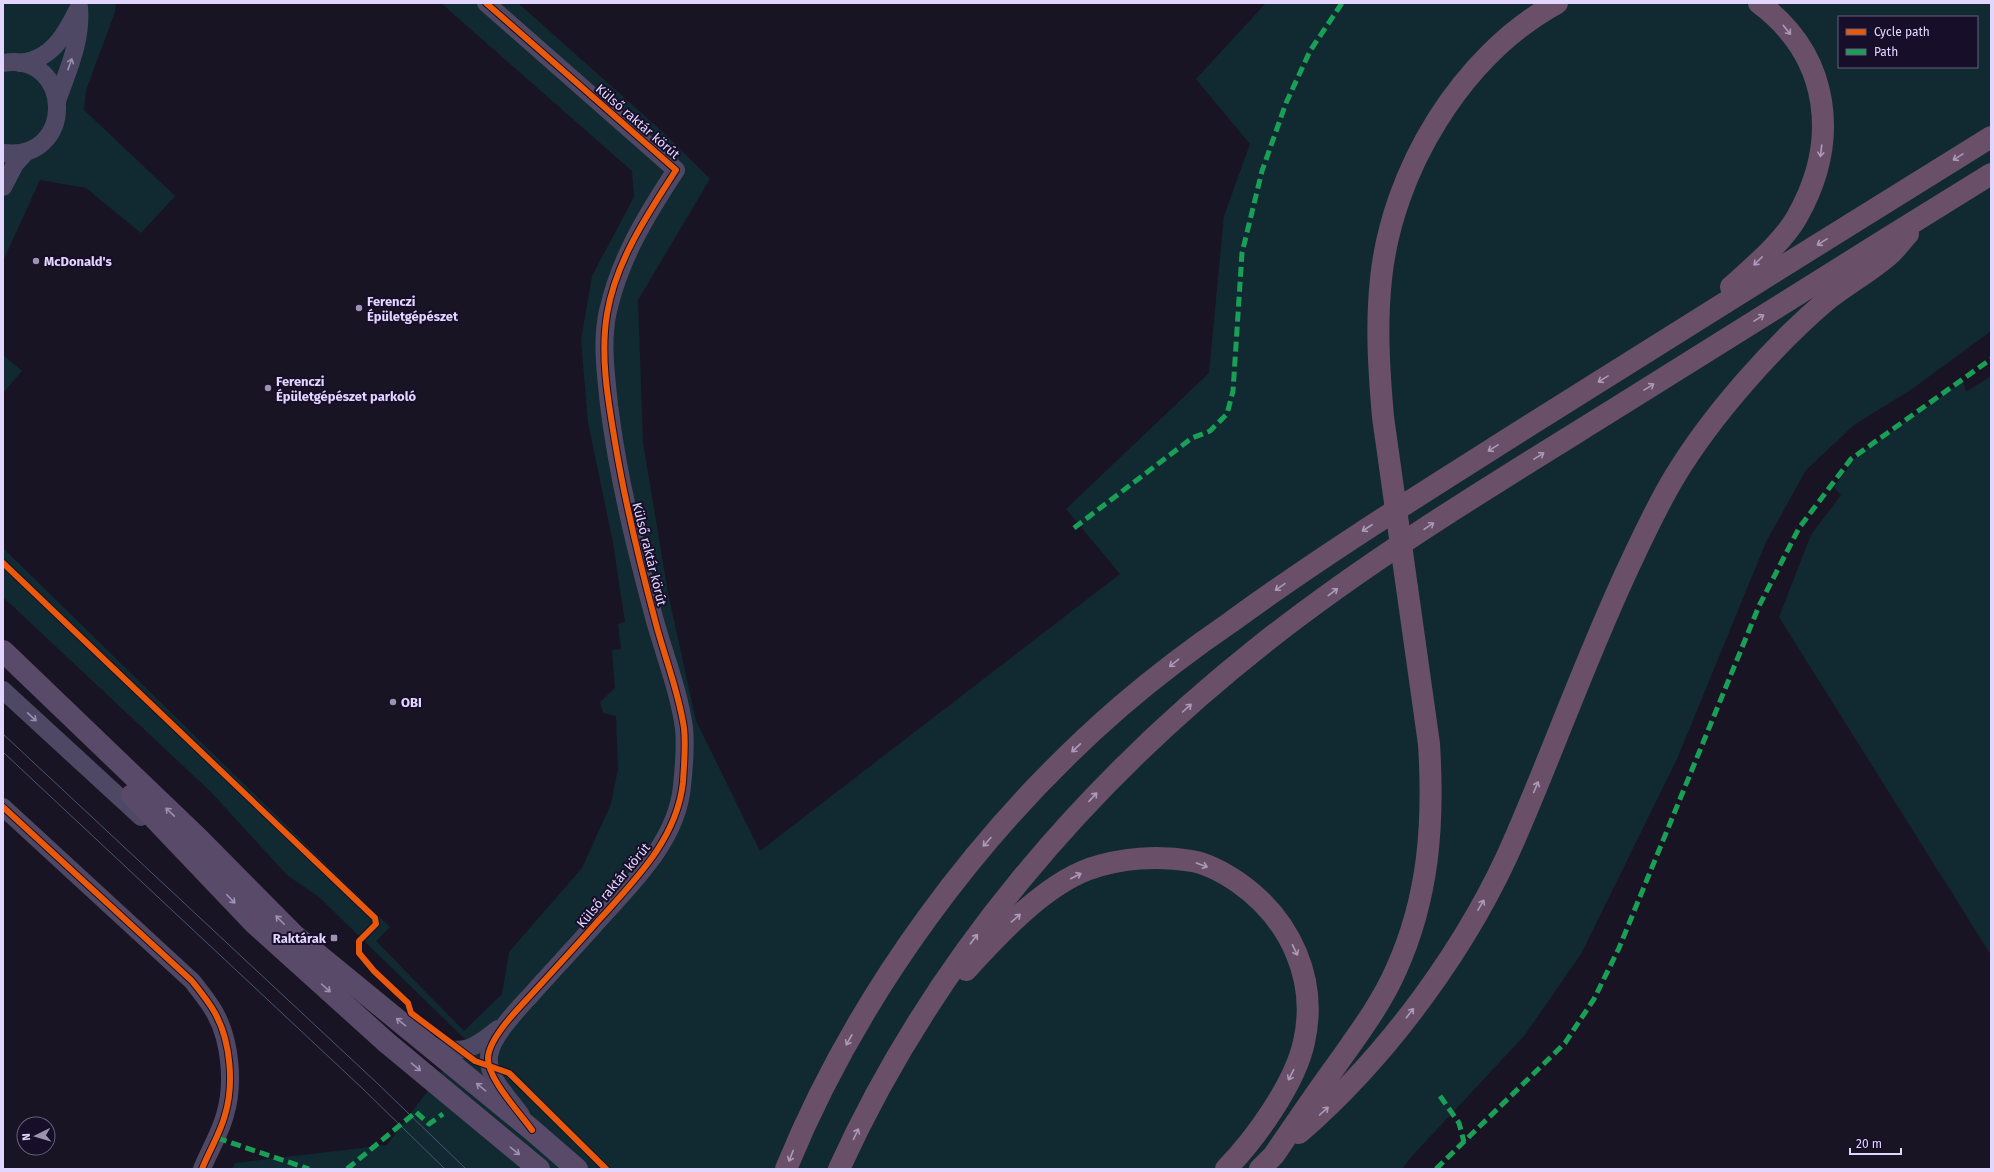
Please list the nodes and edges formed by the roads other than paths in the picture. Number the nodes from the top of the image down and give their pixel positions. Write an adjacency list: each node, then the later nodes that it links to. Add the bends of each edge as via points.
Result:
1 (486, 3): 20 (street, Külső raktár körút, via 676,170 641,225 617,278 607,313 605,347 607,388 620,475 640,564 684,729 682,792 673,823 656,854)
2 (1557, 3): 23 (highway, via 1503,43 1474,72 1444,109 1412,166 1390,230 1381,277 1378,316 1379,370 1383,417 1429,744 1432,784 1430,836 1419,907 1396,970 1377,1006)
3 (1759, 3): 14 (highway, one-way to 14, via 1777,18 1796,41 1810,64 1820,94 1823,120 1816,178 1796,218 1772,248)
4 (80, 5): 6 (street, via 68,31 53,48 41,58); 7 (street, one-way to 4, via 79,36)
5 (3, 63): 6 (street)
6 (21, 63): 7 (street, via 35,68 45,76 54,89)
7 (57, 101): 9 (street, via 57,116 50,133 39,145)
8 (1991, 137): 14 (highway, one-way to 14)
9 (26, 152): 10 (street); 12 (street, via 15,164)
10 (3, 153)
11 (1991, 174): 13 (highway)
12 (3, 187)
13 (1926, 213): 21 (highway, one-way to 13, via 973,940 1035,860 1101,789 1171,722 1267,640 1459,506); 26 (highway, one-way to 13, via 1328,1108 1394,1034 1456,948 1516,838 1614,598 1642,537 1675,476 1705,431 1797,327 1829,299 1890,254)
14 (1672, 336): 30 (highway, one-way to 30, via 1311,564 1185,654 1121,706 1015,810 972,859 915,936 868,1006 801,1132)
15 (3, 651): 22 (main road, one-way to 15, via 294,934)
16 (3, 670): 19 (main road, via 99,760)
17 (3, 690): 19 (street, one-way to 19, via 152,827)
18 (3, 807): 27 (street, via 192,981 216,1014 224,1035 229,1065 229,1098 217,1138)
19 (204, 871): 28 (main road, one-way to 28, via 254,923 386,1042)
20 (511, 1018): 22 (street, Külső raktár körút, via 474,1047 449,1050); 24 (street, Külső raktár körút, via 491,1047 489,1066 495,1079)
21 (913, 1029): 25 (highway, one-way to 25, via 1015,918 1065,882 1088,870 1115,862 1141,858 1193,861 1233,879 1255,894 1285,929 1304,974 1308,1000 1304,1043 1297,1064 1270,1113); 31 (highway, one-way to 21, via 870,1104)
22 (431, 1046): 24 (main road, one-way to 22)
23 (1339, 1061): 25 (highway, via 1283,1120); 26 (highway)
24 (532, 1130): 29 (main road)
25 (1243, 1152): 32 (highway)
26 (1267, 1162)
27 (202, 1167)
28 (539, 1169)
29 (577, 1169)
30 (786, 1169)
31 (839, 1169)
32 (1226, 1169)

